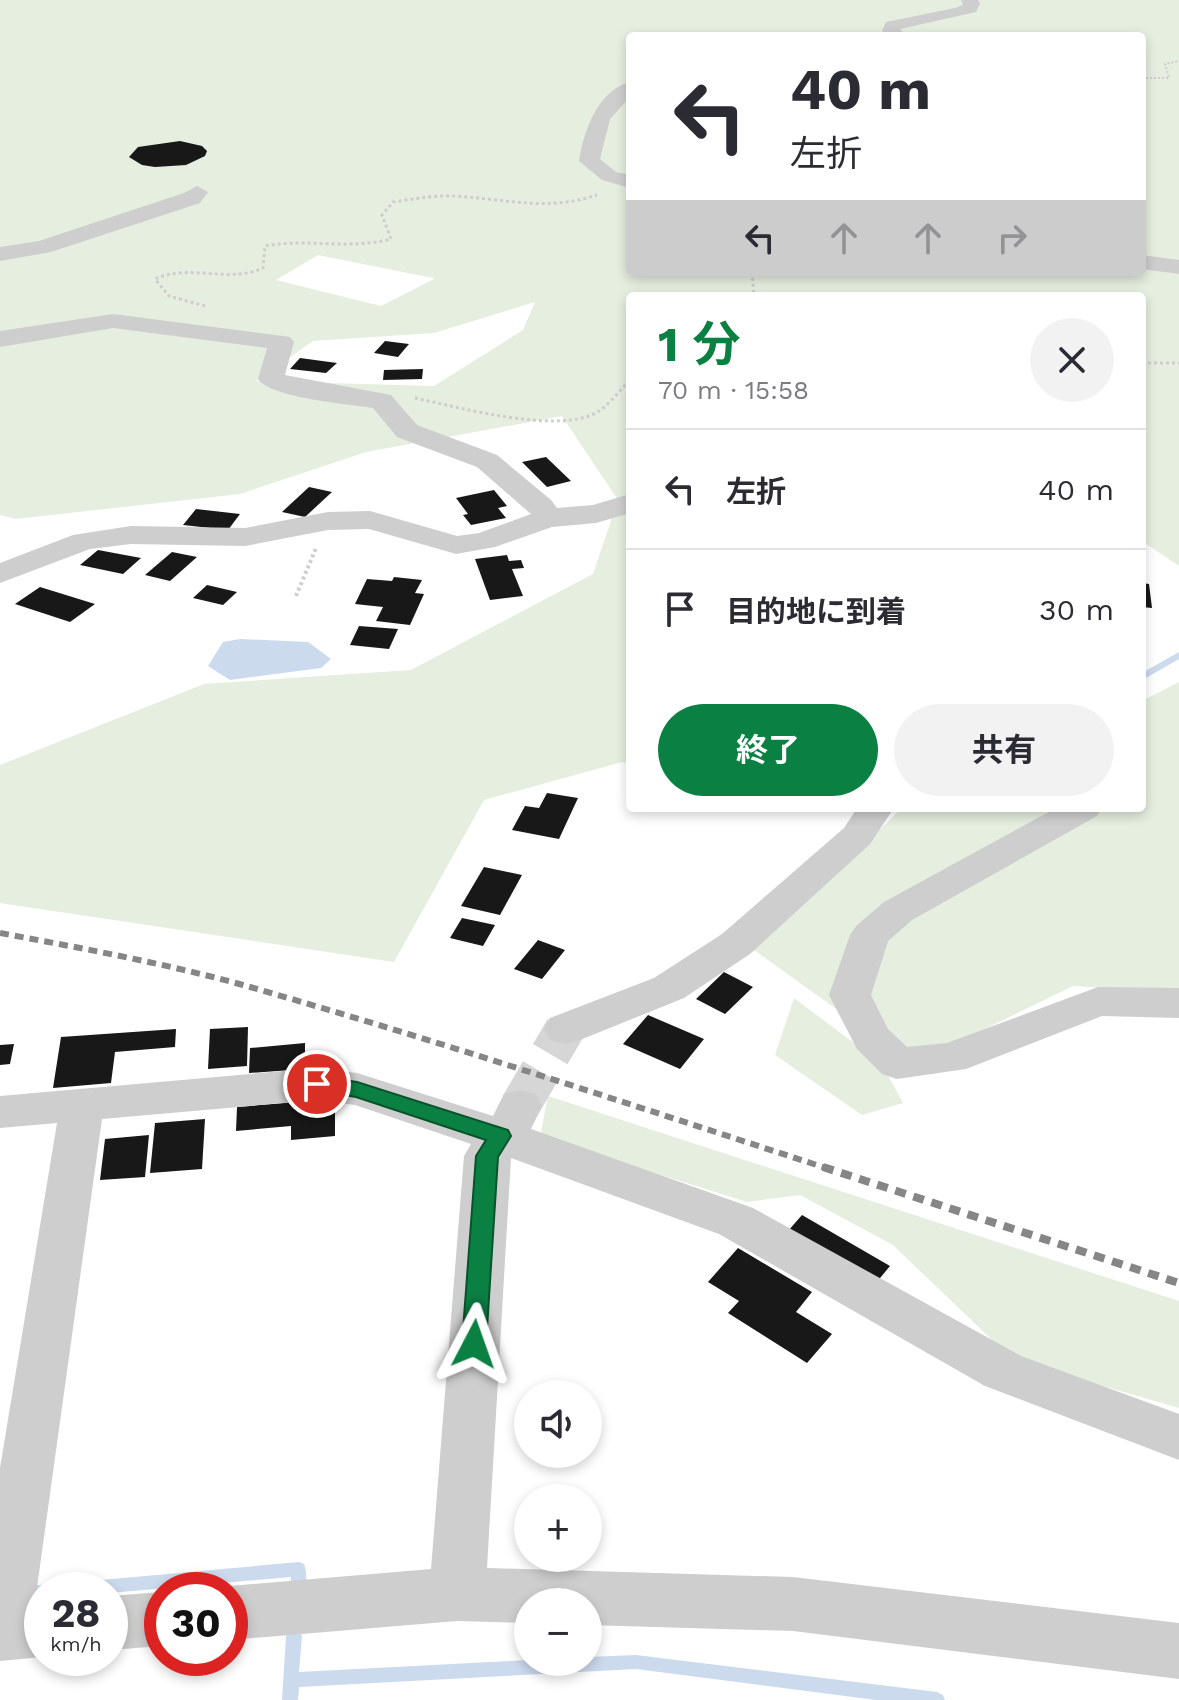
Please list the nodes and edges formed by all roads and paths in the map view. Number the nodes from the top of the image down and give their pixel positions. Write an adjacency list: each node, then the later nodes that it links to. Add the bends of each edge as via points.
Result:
1 (969, 0): 2 (street, via 970,8 892,26)
2 (892, 32)
3 (1179, 61): 4 (path, via 1165,64 1169,78)
4 (1146, 78)
5 (626, 91): 6 (street, via 610,101 593,133 589,161)
6 (626, 181)
7 (626, 184): 12 (path, via 578,203 547,206 437,195 393,202 382,215 391,239 370,247 282,241 265,246 263,268 250,274 168,273 155,279 169,296)
8 (197, 192): 9 (street, via 43,247)
9 (0, 254)
10 (1146, 263): 11 (street)
11 (1179, 267)
12 (210, 308)
13 (0, 339): 17 (street, via 113,321 281,342 271,379)
14 (1146, 363): 15 (path)
15 (1179, 363)
16 (626, 384): 17 (path, via 598,412 564,420 519,419 423,398)
17 (382, 401): 19 (street, via 407,431 487,461)
18 (626, 504): 19 (street, via 596,514)
19 (548, 518): 20 (street, via 484,541 456,545 370,520)
20 (328, 521): 21 (street, via 245,537 131,535 84,541); 22 (path)
21 (0, 574)
22 (296, 596)
23 (873, 812): 26 (street, via 857,836 736,944 669,988)
24 (1077, 812): 25 (street, via 898,911 870,935 850,995 872,1038 897,1063 951,1058 1098,1001)
25 (1179, 1003)
26 (565, 1029)
27 (82, 1104): 28 (street); 29 (street, via 317,1084); 33 (street)
28 (0, 1112)
29 (510, 1121): 30 (street, via 736,1221 1003,1371); 31 (street, via 487,1156)
30 (1179, 1437)
31 (457, 1594): 32 (street); 34 (street, via 793,1604)
32 (248, 1611)
33 (13, 1618)
34 (1179, 1651)

